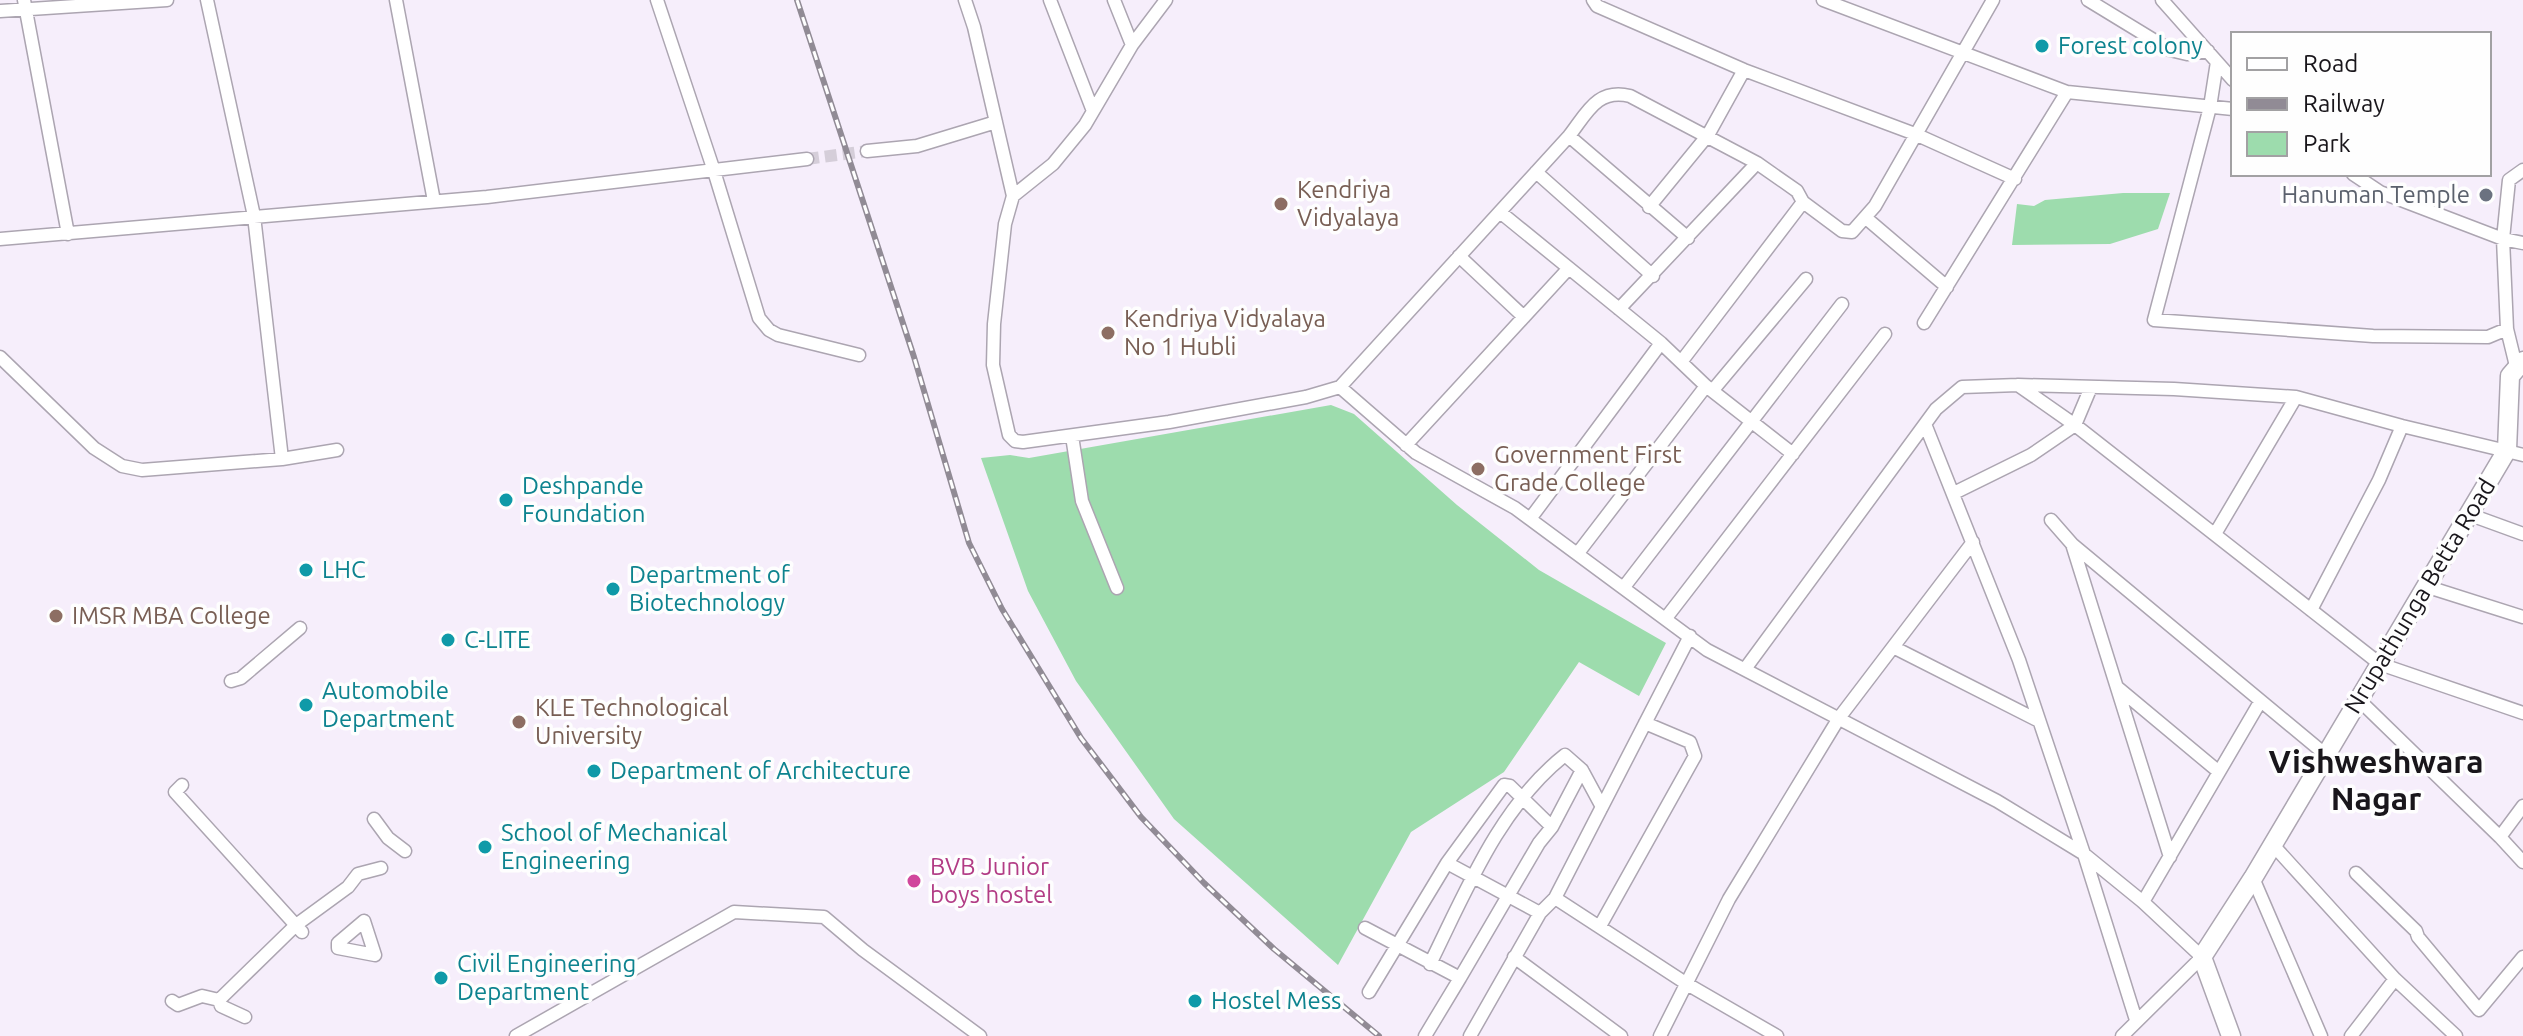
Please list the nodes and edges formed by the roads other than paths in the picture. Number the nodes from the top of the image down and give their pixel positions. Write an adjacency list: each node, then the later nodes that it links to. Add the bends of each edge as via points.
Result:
1 (167, 0): 14 (street)
2 (207, 0): 43 (street)
3 (396, 0): 39 (street)
4 (657, 0): 34 (street)
5 (965, 0): 26 (street)
6 (1050, 0): 25 (street)
7 (1114, 0): 16 (street)
8 (1166, 0): 16 (street)
9 (1593, 0): 20 (street)
10 (1823, 0): 18 (street)
11 (1993, 0): 18 (street)
12 (2088, 0): 17 (street, via 2170,50)
13 (2162, 0): 17 (street)
14 (25, 4): 15 (street); 45 (street)
15 (0, 11)
16 (1132, 45): 25 (street)
17 (2208, 51): 19 (street)
18 (1961, 53): 22 (street); 27 (street)
19 (2217, 62): 21 (street); 23 (street)
20 (1744, 70): 27 (street); 28 (street)
21 (2231, 78)
22 (2067, 92): 23 (street); 37 (street)
23 (2210, 106): 24 (street); 59 (street, via 2154,320 2373,336 2488,337)
24 (2231, 109)
25 (1093, 111): 38 (street, via 1053,164)
26 (996, 122): 30 (street, via 917,146); 38 (street)
27 (1915, 134): 37 (street); 44 (street)
28 (1708, 135): 29 (street, via 1618,93 1600,98); 32 (street); 41 (street)
29 (1569, 136): 35 (street); 41 (street)
30 (867, 151)
31 (807, 159): 34 (street)
32 (1757, 163): 40 (street, via 1797,191); 46 (street)
33 (2523, 170): 48 (street, via 2509,180)
34 (714, 171): 39 (street); 62 (street, via 763,324 778,335)
35 (1536, 172): 42 (street); 52 (street)
36 (2356, 176): 48 (street, via 2380,192)
37 (2015, 179): 54 (street)
38 (1013, 196): 75 (street, via 994,324 993,365 1001,406 1015,441)
39 (434, 201): 43 (street)
40 (1803, 202): 44 (street, via 1845,233); 64 (street)
41 (1649, 207): 46 (street)
42 (1500, 212): 50 (street); 51 (street)
43 (254, 216): 45 (street); 80 (street)
44 (1866, 218): 54 (street)
45 (68, 234): 47 (street)
46 (1688, 238): 52 (street)
47 (0, 239)
48 (2503, 239): 49 (street); 59 (street)
49 (2523, 243)
50 (1459, 256): 57 (street); 67 (street)
51 (1569, 268): 56 (street); 57 (street)
52 (1653, 276): 56 (street)
53 (1806, 279): 69 (street)
54 (1947, 287): 58 (street)
55 (1842, 304): 71 (street)
56 (1619, 309): 61 (street)
57 (1524, 317): 76 (street)
58 (1924, 323)
59 (2507, 329): 65 (street)
60 (1885, 334): 79 (street)
61 (1661, 343): 64 (street); 83 (street)
62 (859, 355)
63 (0, 357): 80 (street, via 94,448 122,466 142,470)
64 (1681, 362): 69 (street)
65 (2519, 364): 78 (street, via 2510,376)
66 (2018, 385): 68 (street); 72 (street, via 1962,387); 73 (street)
67 (1340, 387): 75 (street); 76 (street)
68 (2091, 387): 70 (street); 73 (street)
69 (1710, 388): 71 (street); 89 (street)
70 (2296, 397): 74 (street); 85 (street)
71 (1752, 424): 79 (street); 91 (street)
72 (1925, 424): 81 (street); 100 (street)
73 (2075, 425): 81 (street, via 2031,455); 85 (street)
74 (2402, 426): 78 (street); 93 (street)
75 (1072, 436): 92 (street, via 1082,501)
76 (1406, 445): 83 (street)
77 (337, 450): 80 (street)
78 (2515, 452): 82 (street, Nrupathunga Betta Road)
79 (1793, 454): 95 (street)
80 (282, 459)
81 (1954, 493): 87 (street)
82 (2468, 514): 86 (street); 90 (street, Nrupathunga Betta Road)
83 (1530, 519): 89 (street)
84 (2051, 520): 88 (street)
85 (2215, 534): 93 (street)
86 (2523, 534)
87 (1973, 542): 98 (street); 107 (street)
88 (2072, 544): 102 (street); 104 (street)
89 (1578, 553): 91 (street)
90 (2425, 586): 94 (street); 99 (street, Nrupathunga Betta Road)
91 (1624, 587): 95 (street)
92 (1117, 588)
93 (2311, 610): 99 (street)
94 (2523, 617)
95 (1666, 618): 97 (street)
96 (300, 628): 101 (street)
97 (1690, 636): 100 (street); 108 (street)
98 (1893, 647): 106 (street); 107 (street)
99 (2380, 664): 103 (street, Nrupathunga Betta Road); 105 (street)
100 (1745, 669): 106 (street)
101 (231, 681)
102 (2117, 687): 111 (street); 122 (street)
103 (2358, 699): 109 (street, Nrupathunga Betta Road); 118 (street)
104 (2260, 702): 109 (street); 111 (street)
105 (2523, 713)
106 (1839, 718): 121 (street, via 1997,801); 143 (street, via 1729,899)
107 (2039, 721): 121 (street)
108 (1645, 723): 115 (street); 133 (street, via 1690,742 1695,756)
109 (2326, 755): 119 (street, Nrupathunga Betta Road)
110 (1582, 770): 113 (street, via 1565,755); 115 (street); 117 (street)
111 (2219, 772): 122 (street)
112 (182, 785): 134 (street, via 175,792)
113 (1521, 798): 117 (street); 124 (street, via 1508,785 1502,786); 127 (street)
114 (2523, 806): 118 (street)
115 (1602, 807): 130 (street)
116 (374, 819): 120 (street)
117 (1552, 827): 129 (street)
118 (2500, 837): 123 (street)
119 (2273, 845): 128 (street, Nrupathunga Betta Road); 142 (street)
120 (405, 851)
121 (2084, 854): 131 (street); 148 (street)
122 (2170, 857): 131 (street)
123 (2523, 862)
124 (1447, 863): 127 (street); 136 (street)
125 (381, 868): 134 (street, via 358,874)
126 (2356, 873): 139 (street, via 2416,931 2479,1010)
127 (1473, 877): 129 (street); 140 (street)
128 (2253, 878): 138 (street, Nrupathunga Betta Road); 158 (street)
129 (1508, 896): 132 (street); 141 (street)
130 (1555, 898): 132 (street); 133 (street)
131 (2143, 902): 138 (street)
132 (1540, 913): 137 (street)
133 (1600, 926): 143 (street)
134 (298, 927): 145 (street)
135 (1365, 928): 136 (street)
136 (1395, 945): 140 (street); 144 (street)
137 (1514, 957): 149 (street); 153 (street)
138 (2202, 957): 148 (street); 157 (street)
139 (2523, 957)
140 (1430, 964): 141 (street)
141 (1460, 978): 152 (street)
142 (2395, 979): 159 (street); 160 (street)
143 (1687, 984): 154 (street); 155 (street)
144 (1369, 992)
145 (219, 1000): 146 (street, via 202,996 178,1005); 147 (street)
146 (172, 1001)
147 (245, 1017)
148 (2136, 1020): 156 (street)
149 (1474, 1034)
150 (516, 1036): 151 (street, via 734,912 824,917)
151 (980, 1036)
152 (1425, 1036)
153 (1621, 1036)
154 (1660, 1036)
155 (1777, 1036)
156 (2122, 1036)
157 (2231, 1036)
158 (2321, 1036)
159 (2351, 1036)
160 (2456, 1036)

